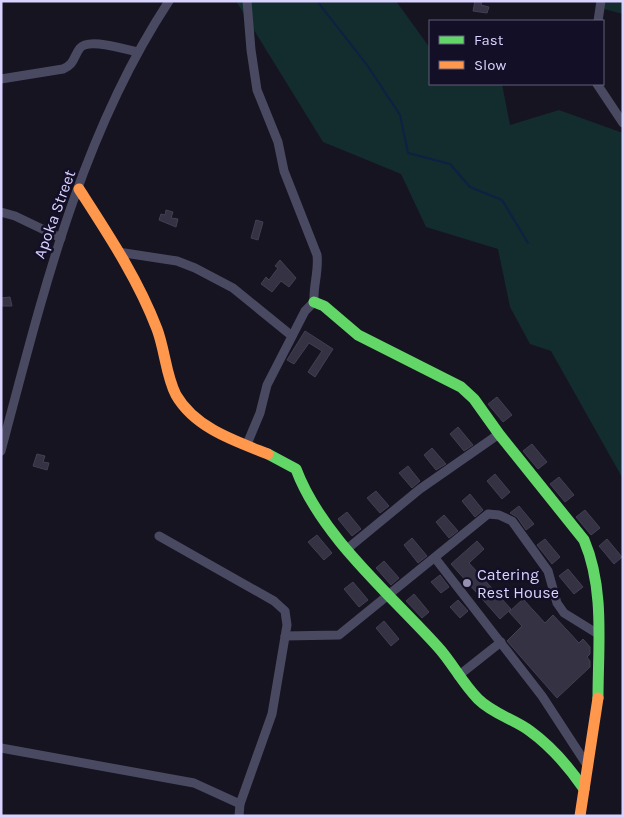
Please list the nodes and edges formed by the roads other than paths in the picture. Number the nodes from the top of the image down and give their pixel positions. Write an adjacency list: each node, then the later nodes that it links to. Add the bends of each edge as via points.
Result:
1 (169, 1): 5 (street, Apoka Street)
2 (247, 1): 13 (street, via 258,90 278,142 284,171 317,255)
3 (601, 1): 4 (street)
4 (598, 20)
5 (138, 52): 6 (street, via 98,44 85,45 71,66); 9 (street, Apoka Street, via 112,102)
6 (1, 79)
7 (598, 85): 8 (street)
8 (623, 123)
9 (79, 189): 11 (street, Apoka Street); 12 (street)
10 (1, 212): 11 (street)
11 (61, 238): 17 (street, Apoka Street)
12 (118, 252): 14 (street, via 177,261 195,268 233,288); 16 (street, via 158,331 176,395 194,417 218,433)
13 (314, 302): 14 (street); 15 (street, via 324,306 358,335 461,387 474,399)
14 (292, 336): 16 (street, via 266,385 260,413)
15 (498, 434): 19 (street, via 420,489); 22 (street, via 584,540 592,559 598,599)
16 (247, 444): 19 (street, via 296,470 305,493)
17 (1, 451)
18 (159, 536): 23 (street, via 274,600 285,611)
19 (347, 550): 21 (street)
20 (435, 558): 21 (street); 22 (street, via 488,514 512,521 548,571 564,613); 24 (street)
21 (388, 595): 23 (street, via 339,635); 25 (street, via 439,648)
22 (598, 634): 27 (street, via 598,705)
23 (285, 636): 29 (street, via 272,714)
24 (501, 642): 25 (street); 27 (street)
25 (458, 676): 28 (street, via 479,700 529,730 547,745)
26 (1, 748): 29 (street, via 194,783)
27 (588, 764): 28 (street)
28 (584, 789): 31 (street)
29 (240, 804): 30 (street)
30 (239, 816)
31 (580, 816)

